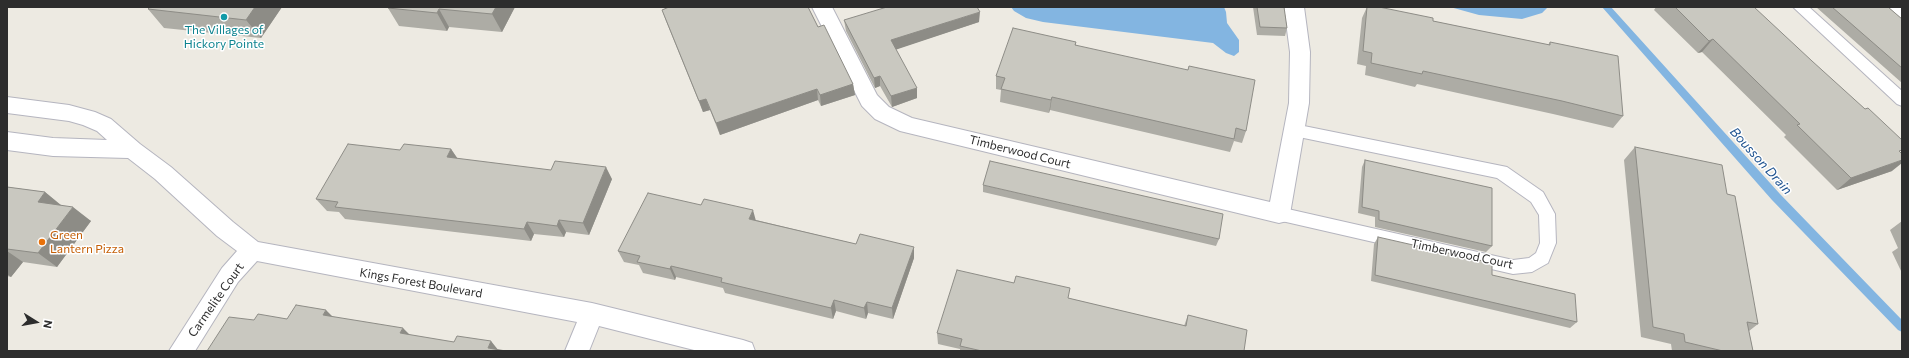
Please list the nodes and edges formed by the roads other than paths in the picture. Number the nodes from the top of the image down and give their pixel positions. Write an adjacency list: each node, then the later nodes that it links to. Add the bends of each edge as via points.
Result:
1 (822, 7): 11 (street, Timberwood Court, via 869,100 882,113 907,125)
2 (1294, 7): 8 (street, via 1300,52 1299,103)
3 (1800, 7): 6 (lane)
4 (1890, 7): 5 (street)
5 (1902, 17)
6 (1902, 100)
7 (7, 105): 10 (street, Kings Forest Boulevard, via 88,118 104,125)
8 (1294, 130): 11 (street); 11 (lane, Timberwood Court, via 1501,172 1522,184 1537,197 1547,214 1548,243 1542,258 1532,265 1513,267)
9 (7, 141): 10 (street, via 53,147)
10 (132, 150): 12 (street, Kings Forest Boulevard, via 163,173)
11 (1278, 214)
12 (252, 250): 13 (street, Kings Forest Boulevard); 14 (street, Carmelite Court, via 230,275)
13 (592, 314): 15 (street); 16 (street, Kings Forest Boulevard)
14 (181, 351)
15 (576, 351)
16 (743, 351)

